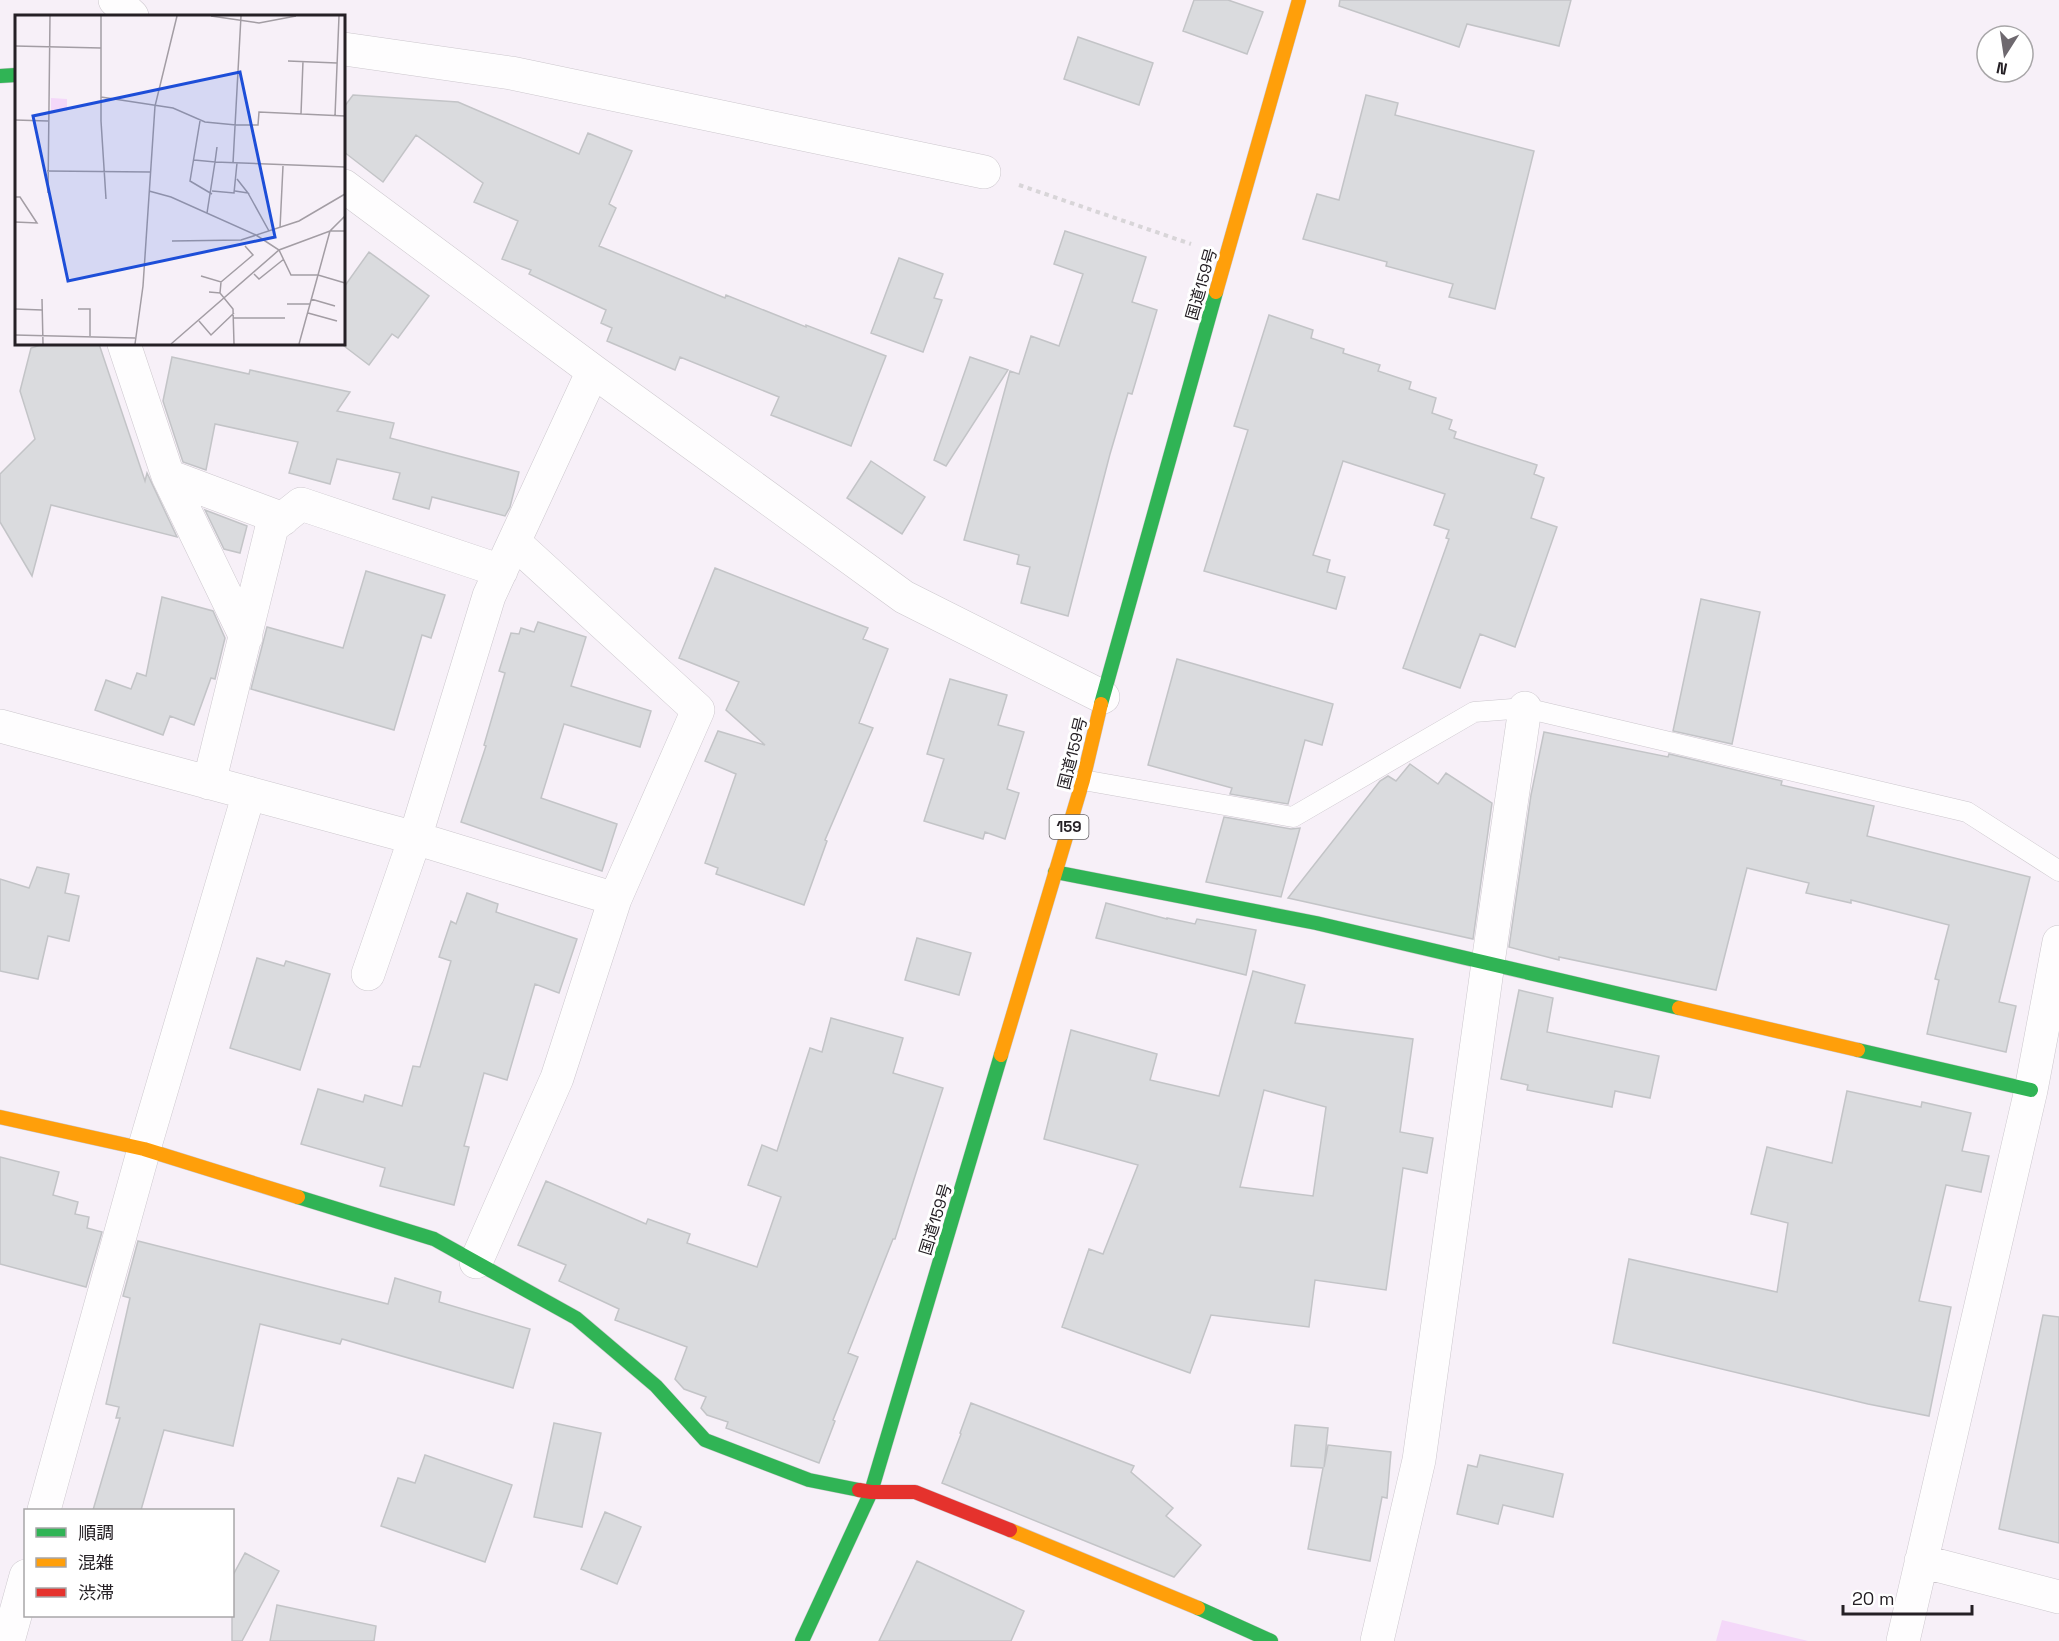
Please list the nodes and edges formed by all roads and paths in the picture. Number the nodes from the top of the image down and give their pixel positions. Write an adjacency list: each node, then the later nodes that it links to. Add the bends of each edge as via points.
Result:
1 (115, 0): 3 (street)
2 (1299, 0): 9 (main road, 国道159号 / 159)
3 (131, 15)
4 (345, 50): 7 (street, via 511,73)
5 (15, 75): 6 (main road)
6 (0, 76)
7 (984, 172): 9 (path)
8 (345, 187): 11 (street)
9 (1226, 256): 17 (main road, 国道159号 / 159)
10 (124, 345): 12 (street)
11 (593, 371): 14 (street); 17 (street, via 904,597)
12 (168, 476): 13 (street); 16 (street)
13 (283, 519): 15 (street, via 301,504); 16 (street, via 273,527)
14 (514, 542): 15 (street); 26 (street, via 698,710)
15 (501, 571): 23 (street, via 489,596)
16 (246, 637): 21 (street)
17 (1103, 697): 20 (main road, 国道159号 / 159)
18 (1525, 708): 20 (lane, via 1474,712 1293,817); 24 (lane, via 1967,812); 28 (street)
19 (0, 726): 21 (street)
20 (1083, 780): 25 (main road, 国道159号 / 159)
21 (209, 783): 22 (street)
22 (249, 793): 23 (street); 32 (street)
23 (415, 838): 26 (street); 29 (street)
24 (2059, 871)
25 (1056, 872): 28 (main road, via 1316,923); 34 (main road, 国道159号 / 159)
26 (615, 899): 33 (street, via 557,1078)
27 (2059, 942): 30 (street)
28 (1488, 963): 30 (main road); 42 (street, via 1419,1460)
29 (368, 974)
30 (2031, 1090): 36 (street)
31 (0, 1117): 32 (main road)
32 (144, 1149): 33 (main road, via 434,1239); 35 (street)
33 (476, 1262): 34 (main road, via 576,1318 656,1386 705,1440 809,1480)
34 (871, 1492): 40 (main road, 国道159号 / 159); 41 (main road, via 915,1492 1175,1597)
35 (44, 1509)
36 (1922, 1561): 38 (street); 43 (street)
37 (24, 1583): 39 (street)
38 (2059, 1597)
39 (8, 1641)
40 (802, 1641)
41 (1271, 1641)
42 (1377, 1641)
43 (1903, 1641)

